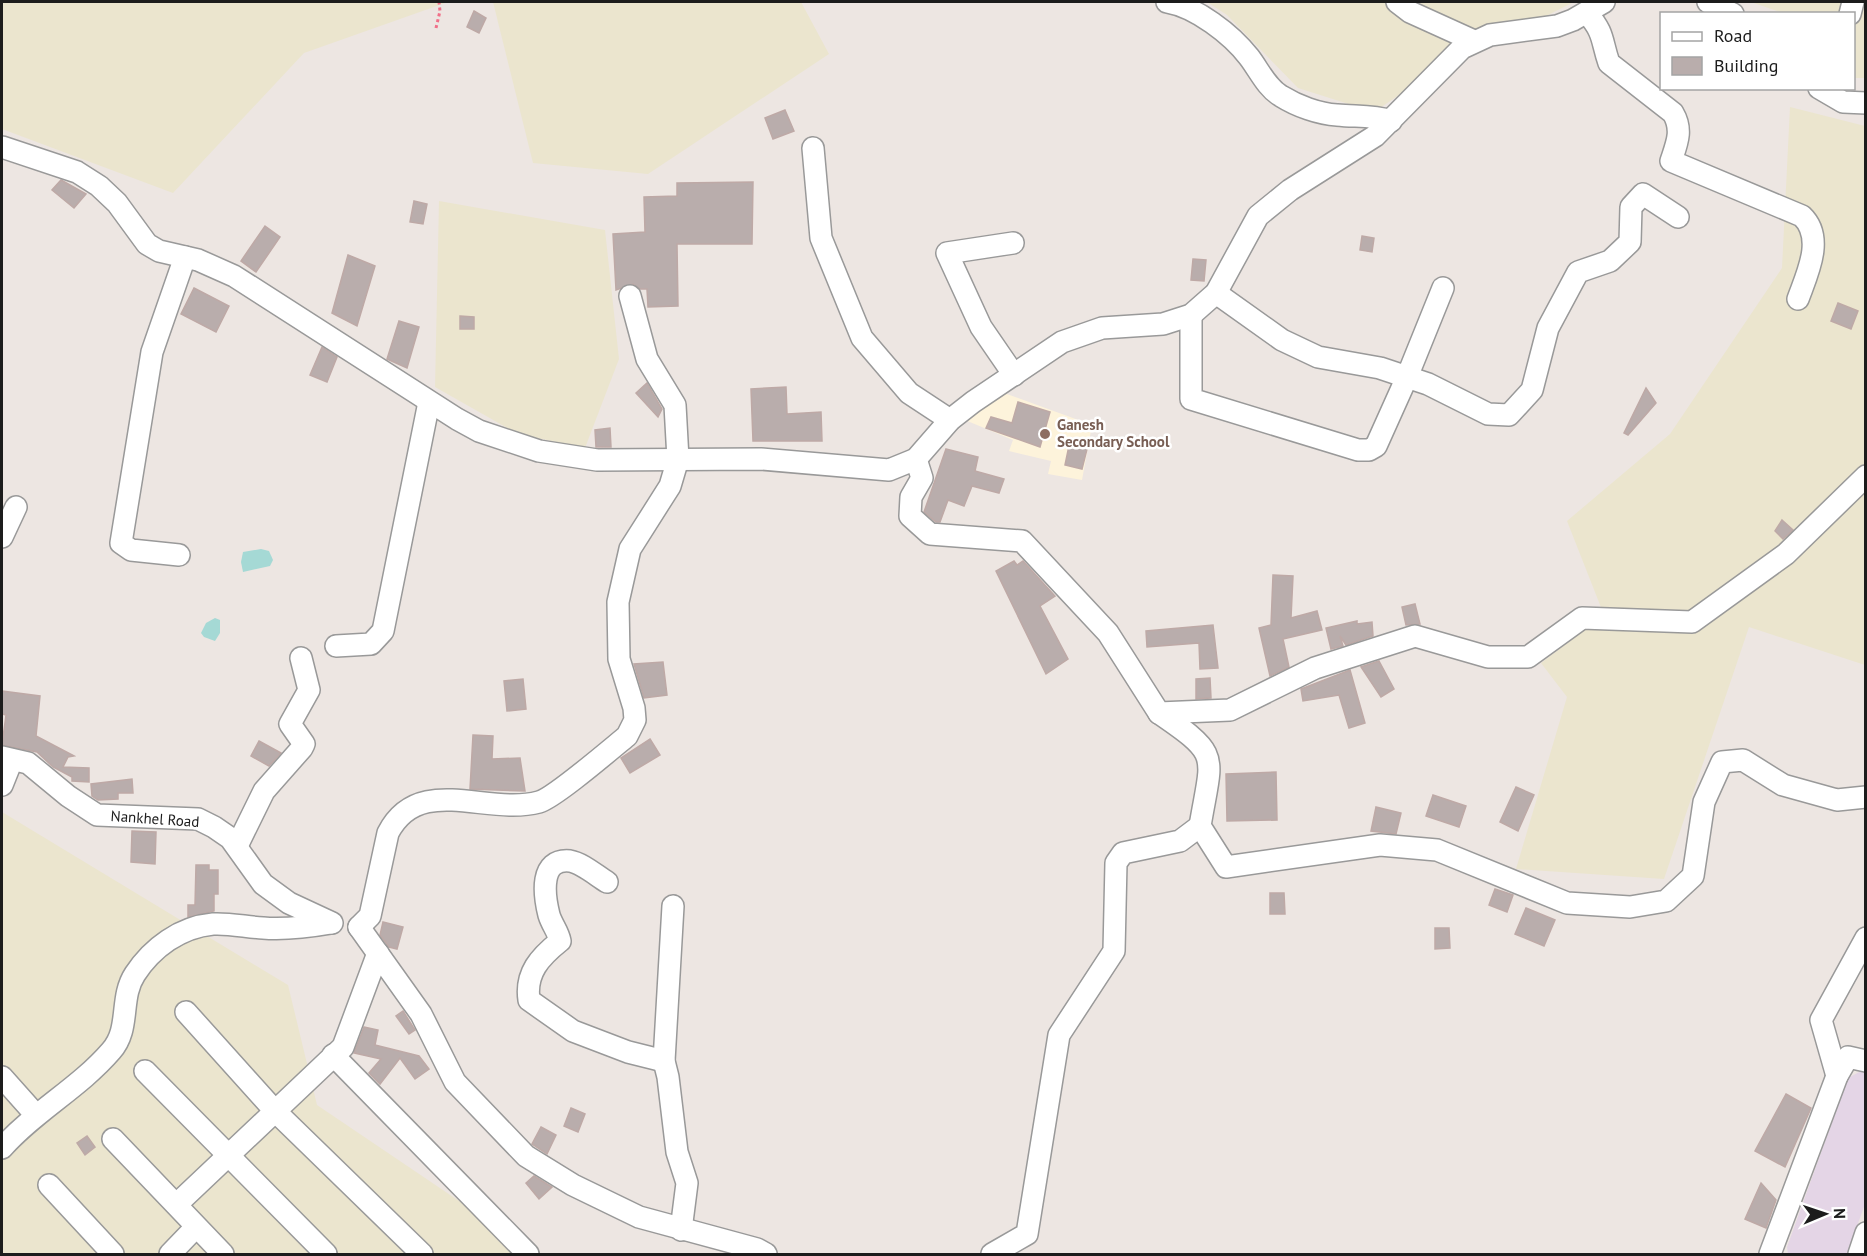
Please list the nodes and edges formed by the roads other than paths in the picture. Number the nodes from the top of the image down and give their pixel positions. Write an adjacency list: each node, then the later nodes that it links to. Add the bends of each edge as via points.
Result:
1 (1167, 2): 9 (street, via 1208,21 1248,56 1278,95 1322,113 1371,115)
2 (1397, 2): 6 (street, via 1410,12)
3 (1708, 2): 5 (street)
4 (1596, 7): 6 (street, via 1557,26); 18 (street, via 1609,63 1673,113 1678,122 1671,161 1802,216 1811,224 1813,249)
5 (1729, 12)
6 (1474, 40): 9 (street, via 1452,56)
7 (1825, 91): 8 (street, via 1843,102)
8 (1866, 104)
9 (1391, 121): 16 (street, via 1258,216)
10 (2, 147): 14 (street, via 77,172 117,203 147,244)
11 (813, 148): 23 (street, via 821,238 862,338 909,393)
12 (1678, 217): 21 (street, via 1643,194 1631,207 1630,242 1610,261 1578,272 1548,328 1532,390 1509,415 1488,414)
13 (1014, 243): 20 (street, via 947,252 981,327)
14 (185, 257): 22 (street, via 234,276); 29 (street, via 152,352 121,543 131,550)
15 (1443, 288): 21 (street)
16 (1216, 292): 19 (street); 21 (street, via 1282,340 1318,357)
17 (630, 296): 24 (street, via 647,359 675,405)
18 (1798, 299)
19 (1191, 315): 20 (street, via 1163,324 1127,324 1081,334 1048,350); 21 (street, via 1191,399 1358,450 1376,446)
20 (1014, 375): 23 (street)
21 (1407, 377)
22 (429, 402): 24 (street, via 478,431 538,451 597,460); 30 (street, via 383,631 371,644)
23 (950, 420): 25 (street)
24 (678, 459): 25 (street, via 761,459 875,470 903,467); 41 (street, via 670,486 630,549 618,602 619,659 634,708 627,736 541,801 494,806 427,800 404,812 388,833 370,916)
25 (916, 459): 32 (street, via 922,478 911,497 910,516 930,534 1022,541 1108,633)
26 (1866, 476): 32 (street, via 1786,554 1692,622 1582,618 1528,657 1488,657 1415,636 1315,668 1230,710)
27 (16, 507): 28 (street)
28 (2, 537)
29 (179, 555)
30 (336, 646)
31 (301, 658): 37 (street, via 309,690 290,724 304,744 264,791)
32 (1159, 712): 36 (street, via 1206,749 1210,763)
33 (7, 758): 34 (street); 37 (street, Nankhel Road, via 28,763 97,815 198,819 214,826)
34 (2, 784)
35 (1866, 797): 36 (street, via 1838,800 1783,785 1743,760 1722,762 1704,802 1693,876 1666,901 1629,907 1567,903 1437,850 1380,845 1226,867)
36 (1200, 826): 68 (street, via 1180,841 1123,853 1116,863 1114,951 1059,1035 1027,1234)
37 (237, 846): 40 (street, Nankhel Road, via 263,884 289,903)
38 (608, 882): 46 (street, via 572,861 555,863 549,869 544,889 560,941 538,959 527,987 529,1000 573,1031)
39 (673, 906): 46 (street)
40 (331, 923): 41 (street, Nankhel Road); 52 (street, via 284,929 212,924 167,940 145,959 133,977 125,997 123,1032 118,1042 79,1080)
41 (359, 927): 43 (street)
42 (1866, 938): 50 (street, via 1821,1020)
43 (378, 953): 45 (street, via 343,1047); 59 (street, via 421,1014 455,1082 526,1156 573,1185 639,1217)
44 (186, 1012): 51 (street)
45 (333, 1055): 51 (street); 66 (street)
46 (664, 1061): 59 (street, via 677,1152 687,1183)
47 (1866, 1061): 50 (street, via 1848,1057)
48 (145, 1071): 55 (street)
49 (2, 1077): 52 (street)
50 (1837, 1077): 69 (street)
51 (275, 1110): 55 (street); 65 (street)
52 (35, 1114): 54 (street)
53 (113, 1138): 57 (street)
54 (2, 1148)
55 (230, 1155): 57 (street); 64 (street)
56 (49, 1185): 61 (street)
57 (177, 1204): 58 (street)
58 (196, 1227): 62 (street); 63 (street)
59 (681, 1230): 67 (street)
60 (1866, 1233): 70 (street)
61 (113, 1254)
62 (170, 1254)
63 (223, 1254)
64 (326, 1254)
65 (422, 1254)
66 (528, 1254)
67 (766, 1254)
68 (992, 1254)
69 (1770, 1254)
70 (1858, 1254)

